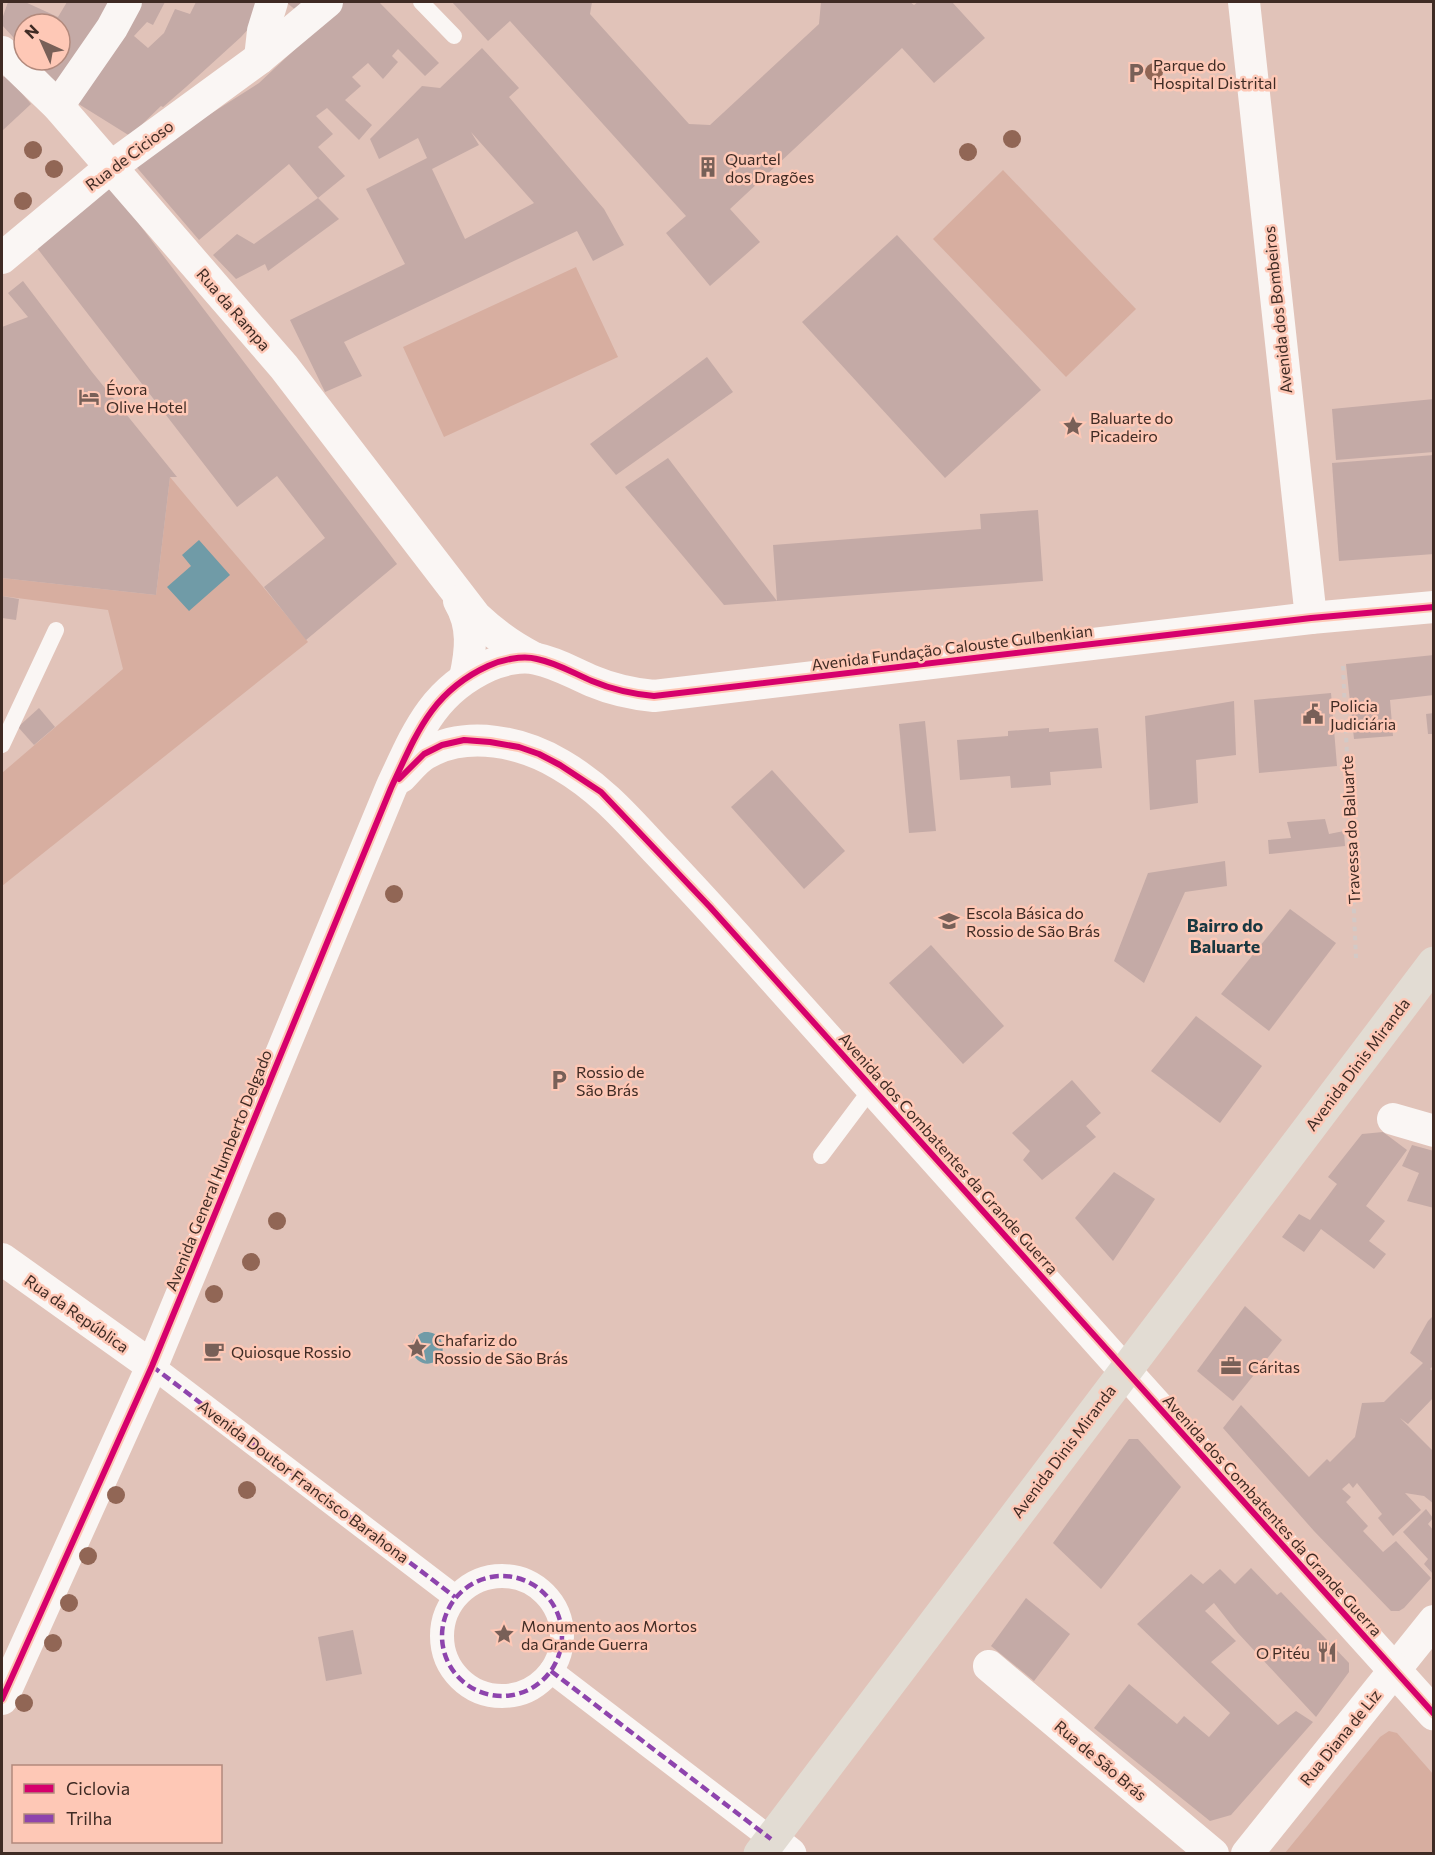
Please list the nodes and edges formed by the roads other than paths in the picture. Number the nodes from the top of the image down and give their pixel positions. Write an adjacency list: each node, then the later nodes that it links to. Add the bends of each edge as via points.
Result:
1 (126, 2): 9 (street)
2 (272, 2): 8 (street)
3 (327, 2): 8 (street, Rua de Cicioso)
4 (421, 2): 6 (lane)
5 (1244, 2): 14 (street, Avenida dos Bombeiros)
6 (454, 36)
7 (2, 52): 9 (street, Rua da Rampa)
8 (260, 58): 10 (street, Rua de Cicioso)
9 (58, 106): 10 (street, Rua da Rampa)
10 (111, 167): 11 (street, Rua de Cicioso); 12 (street, Rua da Rampa, via 284,367)
11 (2, 258)
12 (447, 582): 16 (street, Rua da Rampa, via 497,636); 17 (street, Rua da Rampa, via 469,624)
13 (1434, 607): 14 (street, Avenida Fundação Calouste Gulbenkian)
14 (1311, 618): 16 (street, Avenida Fundação Calouste Gulbenkian, via 654,696 594,682)
15 (56, 630): 18 (lane)
16 (534, 658): 17 (street, Avenida Fundação Calouste Gulbenkian, via 507,660)
17 (473, 674): 19 (street, Avenida General Humberto Delgado, via 441,698 428,716)
18 (2, 745)
19 (391, 788): 21 (street, Avenida dos Combatentes da Grande Guerra, via 424,754 464,740 519,747 561,765 601,792); 26 (street, Avenida General Humberto Delgado)
20 (1434, 963): 27 (main road, Avenida Dinis Miranda)
21 (872, 1088): 24 (lane); 27 (street, Avenida dos Combatentes da Grande Guerra)
22 (1393, 1119): 23 (street)
23 (1434, 1131)
24 (821, 1155)
25 (2, 1259): 26 (street, Rua da República)
26 (152, 1366): 28 (street, Avenida Doutor Francisco Barahona); 33 (street, Avenida General Humberto Delgado)
27 (1124, 1370): 31 (street, Avenida dos Combatentes da Grande Guerra); 35 (main road, Avenida Dinis Miranda)
28 (455, 1597): 32 (street, via 471,1583 506,1575 540,1588 560,1619 561,1646); 32 (street, via 441,1633 450,1669 462,1683 479,1692 515,1695 533,1688)
29 (1434, 1621): 31 (street, Rua Diana de Liz)
30 (989, 1666): 36 (street, Rua de São Brás)
31 (1394, 1670): 34 (street, Avenida dos Combatentes da Grande Guerra); 37 (street, Rua Diana de Liz)
32 (551, 1671): 35 (street)
33 (2, 1699)
34 (1434, 1714)
35 (773, 1849)
36 (1213, 1854)
37 (1247, 1854)

